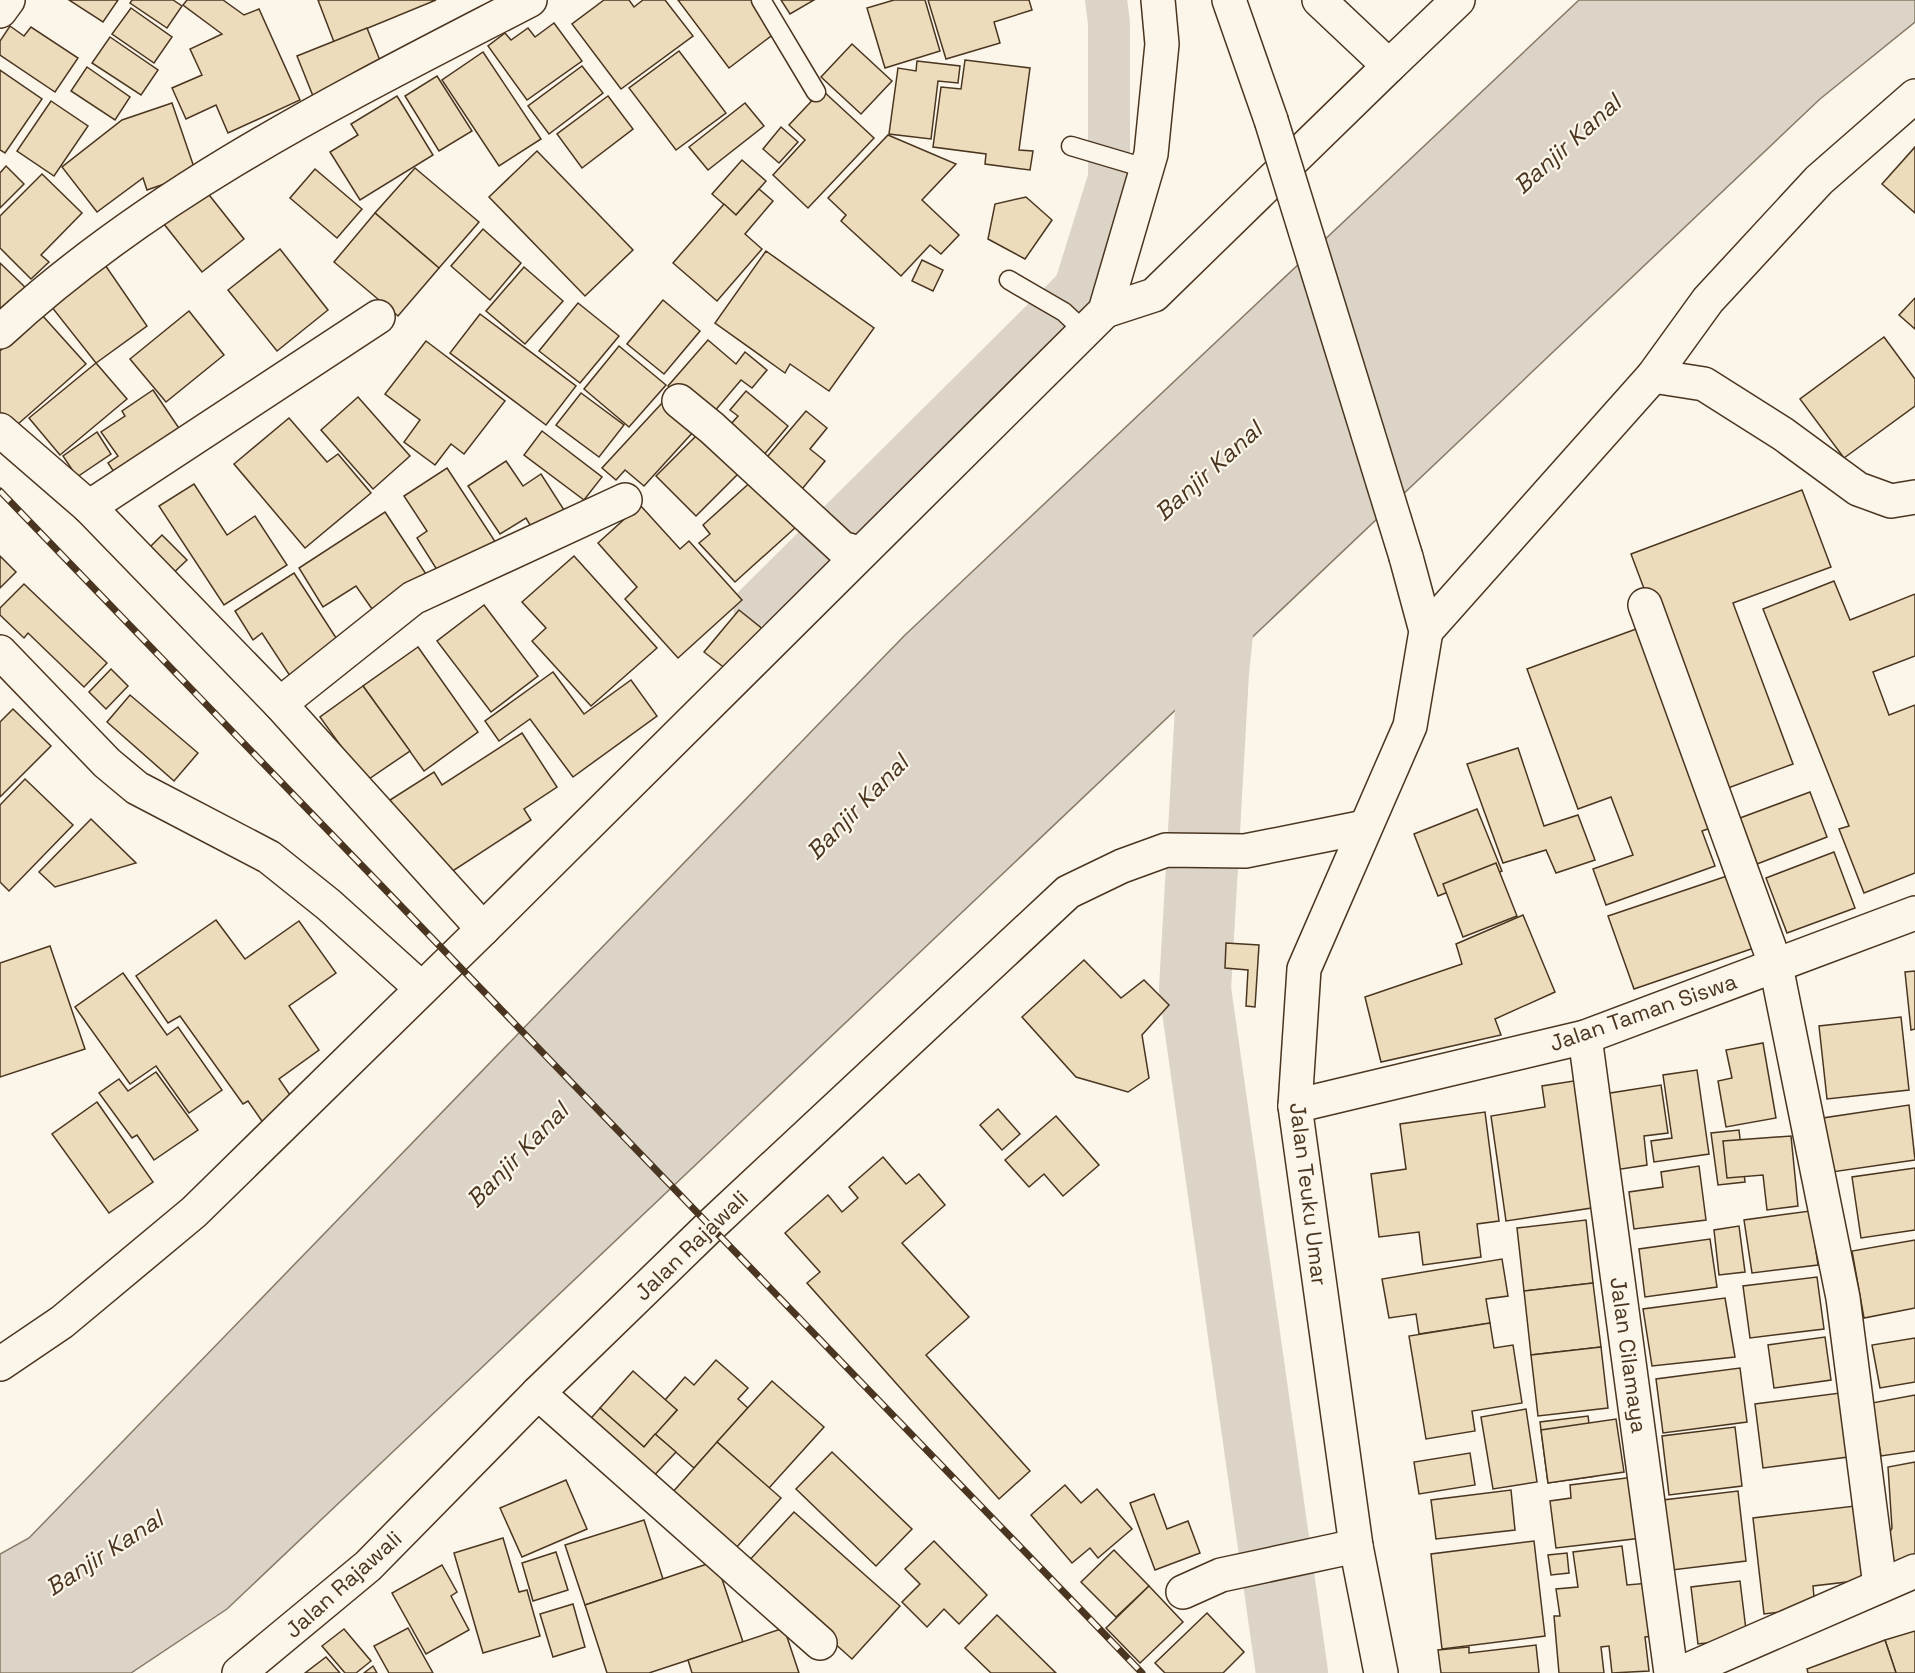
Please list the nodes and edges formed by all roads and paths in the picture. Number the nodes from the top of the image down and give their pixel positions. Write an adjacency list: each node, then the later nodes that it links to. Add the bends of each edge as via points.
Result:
1 (8, 0): 8 (street)
2 (530, 0): 17 (street, via 221,166 122,233)
3 (761, 0): 10 (lane)
4 (1158, 0): 13 (street, via 1162,44)
5 (1229, 0): 26 (street, Jalan Teuku Umar, bridge, via 1270,120)
6 (1319, 0): 9 (street)
7 (1458, 0): 9 (street)
8 (0, 10)
9 (1389, 66): 16 (street, via 1154,295)
10 (816, 92)
11 (1915, 96): 18 (street, via 1819,180 1708,300)
12 (1071, 146): 13 (lane)
13 (1143, 159): 16 (street)
14 (1015, 283): 16 (lane)
15 (378, 317): 23 (street)
16 (1084, 318): 24 (street)
17 (0, 332)
18 (1653, 376): 21 (street, via 1704,384 1783,434 1858,489 1891,501); 26 (street)
19 (679, 401): 24 (street, via 799,512)
20 (0, 430): 23 (street)
21 (1915, 497)
22 (624, 500): 28 (street, via 413,598)
23 (89, 507): 28 (street)
24 (850, 550): 31 (street)
25 (1645, 605): 32 (street)
26 (1426, 631): 29 (street, Jalan Teuku Umar, via 1410,726)
27 (0, 652): 33 (street, via 114,770 137,788 269,857)
28 (280, 704): 31 (street)
29 (1365, 827): 35 (street, Jalan Teuku Umar, via 1304,969); 37 (street, Jalan Rajawali, via 1245,851 1166,850 1068,892)
30 (1915, 913): 32 (street, Jalan Taman Siswa)
31 (483, 929): 33 (street)
32 (1776, 966): 34 (street, Jalan Taman Siswa); 40 (street, via 1843,1298)
33 (421, 988): 36 (street, via 194,1212 62,1322)
34 (1585, 1037): 35 (street, Jalan Taman Siswa); 45 (street, Jalan Cilamaya)
35 (1295, 1106): 38 (street, Jalan Teuku Umar)
36 (0, 1364)
37 (538, 1393): 42 (street); 43 (street, Jalan Rajawali, via 368,1566)
38 (1356, 1546): 41 (street, via 1221,1575); 44 (street, Jalan Teuku Umar)
39 (1915, 1571): 40 (street)
40 (1880, 1586): 46 (street)
41 (1183, 1592)
42 (820, 1643)
43 (239, 1673)
44 (1381, 1673)
45 (1671, 1673)
46 (1681, 1673)

